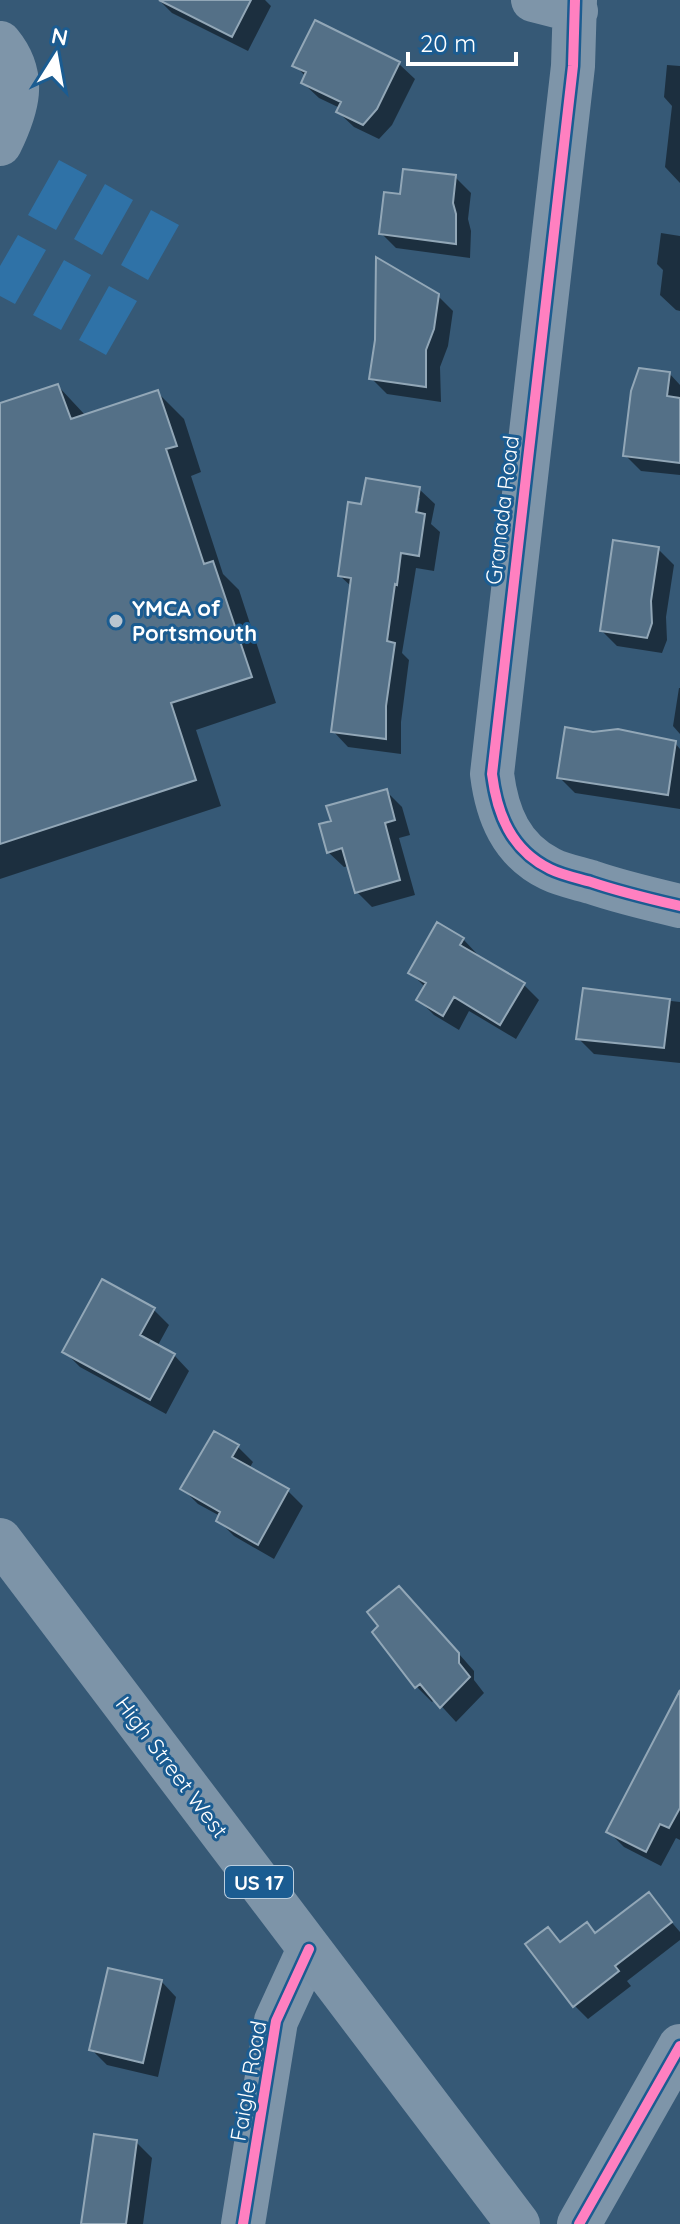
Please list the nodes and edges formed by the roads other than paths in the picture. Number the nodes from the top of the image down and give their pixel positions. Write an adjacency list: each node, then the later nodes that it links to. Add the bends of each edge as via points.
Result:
1 (533, 0): 2 (street)
2 (576, 6): 5 (street, Granada Road, via 492,774 495,803 526,852 550,869)
3 (0, 43): 4 (street, via 17,73 17,103)
4 (0, 144)
5 (680, 906)
6 (0, 1540): 7 (main road, High Street West / US 17)
7 (309, 1949): 9 (street, Faigle Road, via 276,2021); 10 (main road, High Street West / US 17)
8 (680, 2046): 11 (street)
9 (243, 2224)
10 (518, 2224)
11 (579, 2224)

